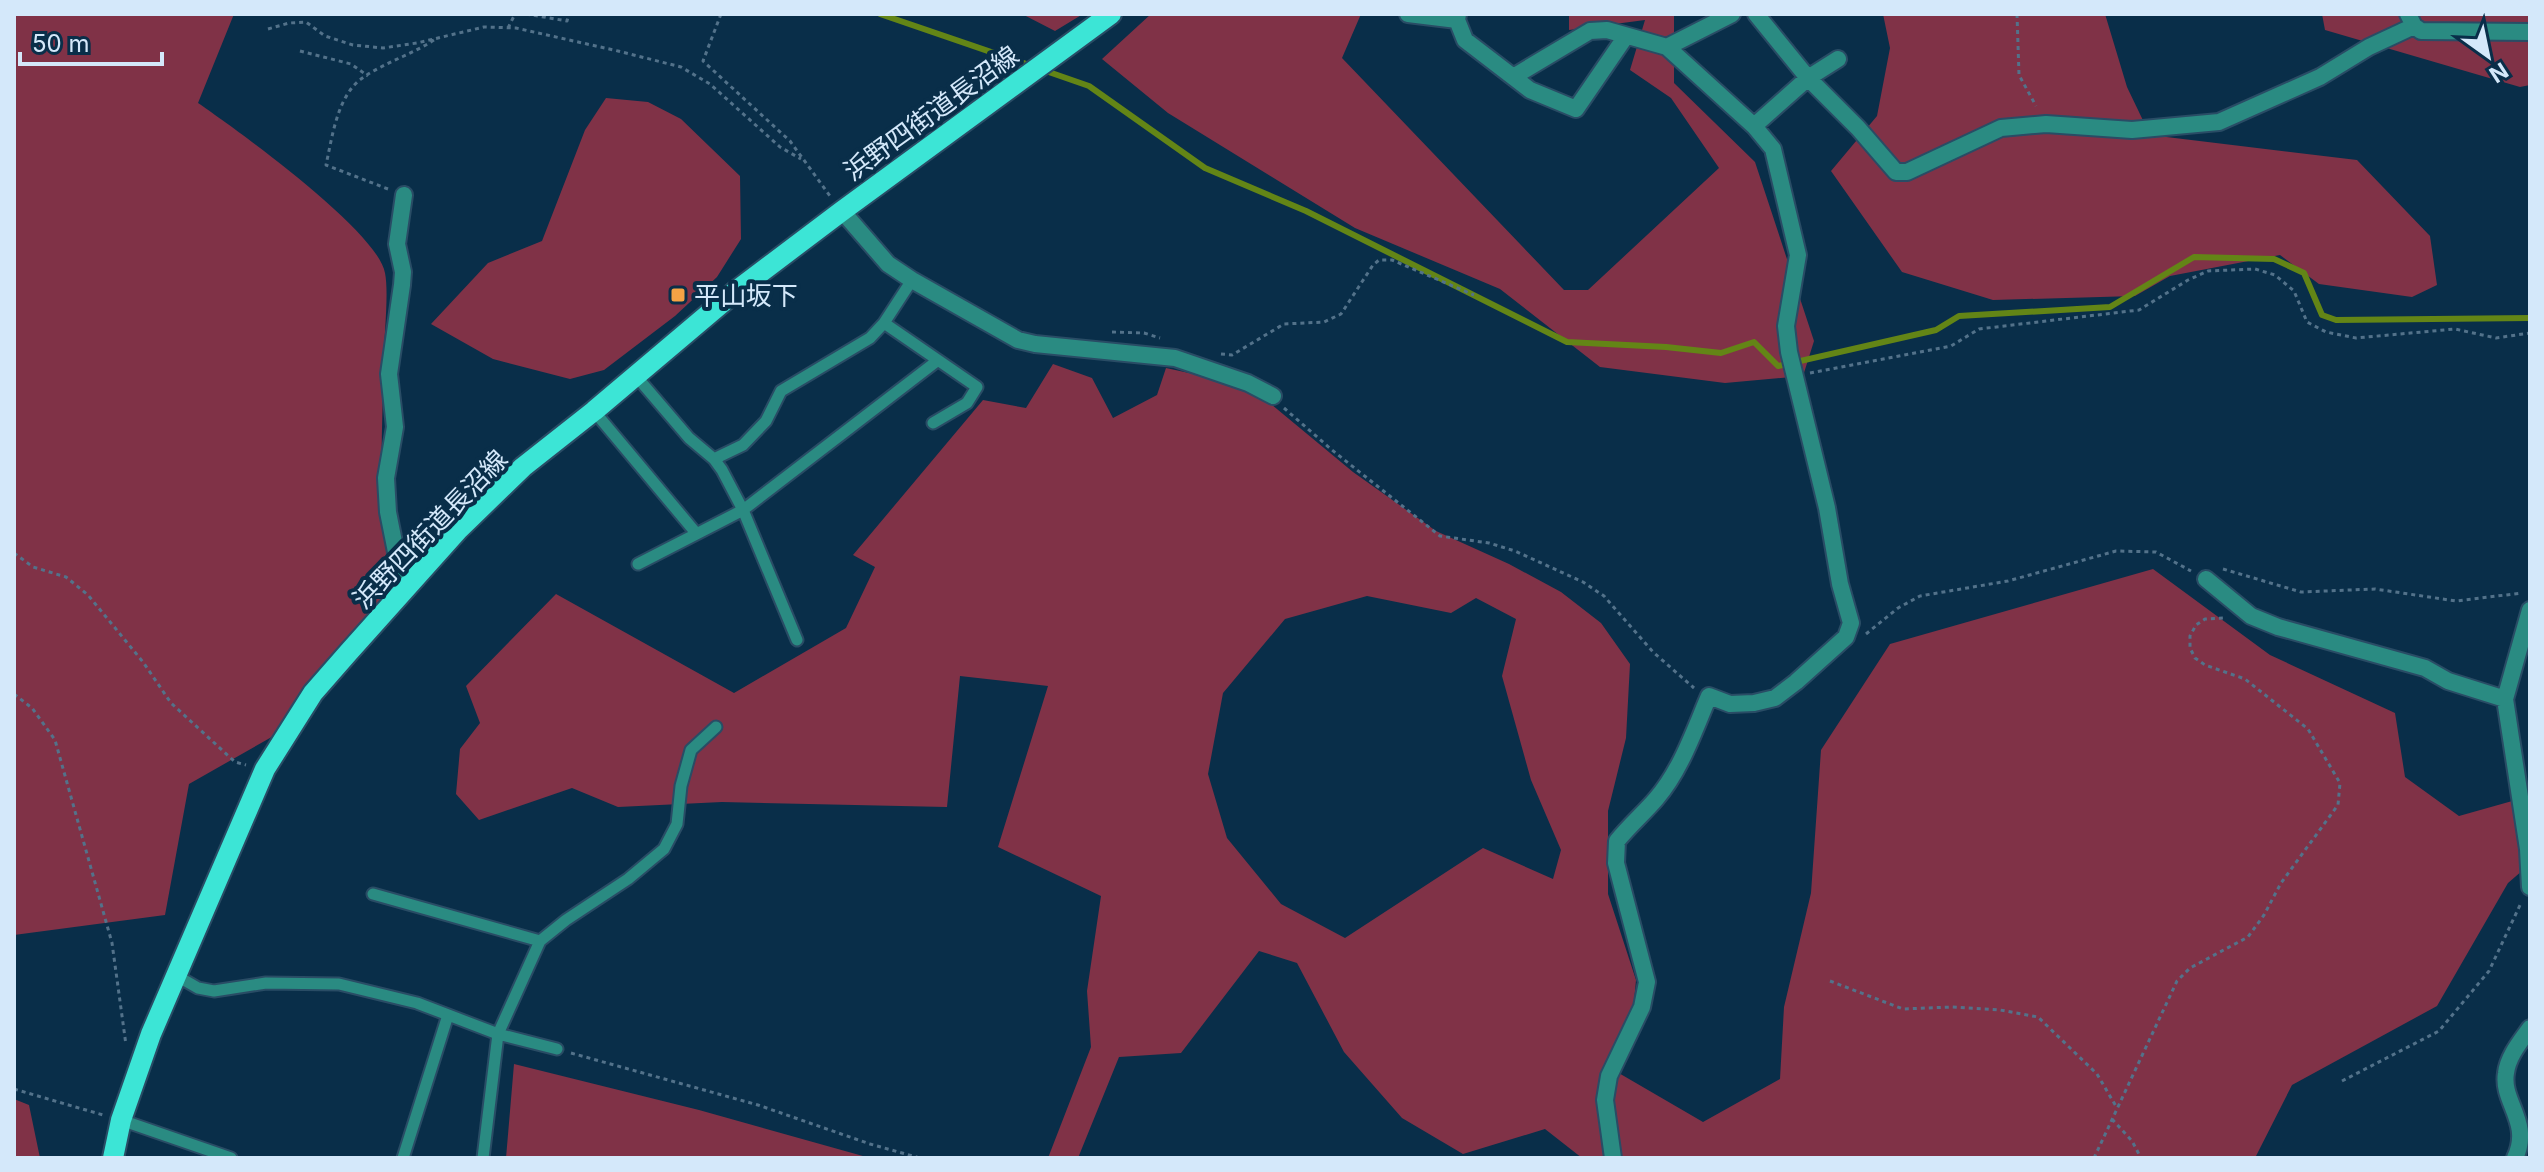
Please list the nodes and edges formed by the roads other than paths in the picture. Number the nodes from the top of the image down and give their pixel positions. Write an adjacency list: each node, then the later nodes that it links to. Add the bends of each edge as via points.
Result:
1 (1111, 14): 15 (main road, 浜野四街道長沼線)
2 (1408, 14): 5 (street)
3 (1732, 14): 9 (street)
4 (1756, 14): 12 (street)
5 (1457, 17): 11 (street, via 1465,40)
6 (2411, 20): 7 (street, via 2421,31); 12 (street, via 2320,77 2219,122 2132,130 2046,124 2001,128 1907,172 1896,172)
7 (2530, 32)
8 (1626, 36): 9 (street); 11 (street, via 1590,31); 11 (street, via 1576,109)
9 (1667, 47): 13 (street)
10 (1838, 59): 12 (street)
11 (1513, 77)
12 (1808, 78): 13 (street)
13 (1754, 126): 48 (street, via 1773,149 1798,255 1786,326 1793,376 1851,623 1846,637 1775,698 1730,704 1709,696 1671,777 1617,841 1616,863 1647,982 1642,1007 1609,1076 1605,1100)
14 (404, 195): 28 (street, via 397,244 402,285 389,374 395,427 386,478)
15 (842, 211): 16 (street, via 888,264); 19 (main road, 浜野四街道長沼線)
16 (912, 280): 17 (lane); 20 (street, via 1018,340 1175,358)
17 (884, 323): 18 (lane); 23 (lane, via 870,338 781,391 766,421 743,445)
18 (937, 361): 22 (lane, via 977,387 967,403); 24 (lane)
19 (636, 376): 21 (main road, 浜野四街道長沼線); 23 (lane)
20 (1273, 396)
21 (594, 411): 25 (lane); 28 (main road, 浜野四街道長沼線, via 523,467)
22 (933, 423)
23 (714, 459): 24 (lane)
24 (743, 510): 25 (lane); 30 (lane)
25 (696, 533): 26 (lane)
26 (638, 564)
27 (2211, 573): 31 (street, via 2251,616 2425,668)
28 (404, 592): 36 (main road, 浜野四街道長沼線, via 313,693 265,769)
29 (2530, 610): 31 (street)
30 (797, 640)
31 (2505, 699): 33 (street)
32 (716, 727): 35 (lane, via 691,750 677,824 664,849)
33 (2530, 886)
34 (373, 894): 35 (lane)
35 (540, 941): 39 (lane)
36 (177, 976): 37 (lane, via 214,991 266,983 339,984); 42 (main road, 浜野四街道長沼線)
37 (448, 1015): 39 (lane); 46 (lane)
38 (2530, 1028): 41 (street, via 2506,1071 2506,1088)
39 (498, 1034): 40 (lane); 47 (lane)
40 (557, 1049)
41 (2517, 1113): 43 (street); 49 (street, via 2521,1132)
42 (121, 1120): 44 (main road, 浜野四街道長沼線); 45 (lane)
43 (2530, 1126)
44 (113, 1158)
45 (231, 1158)
46 (403, 1158)
47 (483, 1158)
48 (1613, 1158)
49 (2515, 1158)

